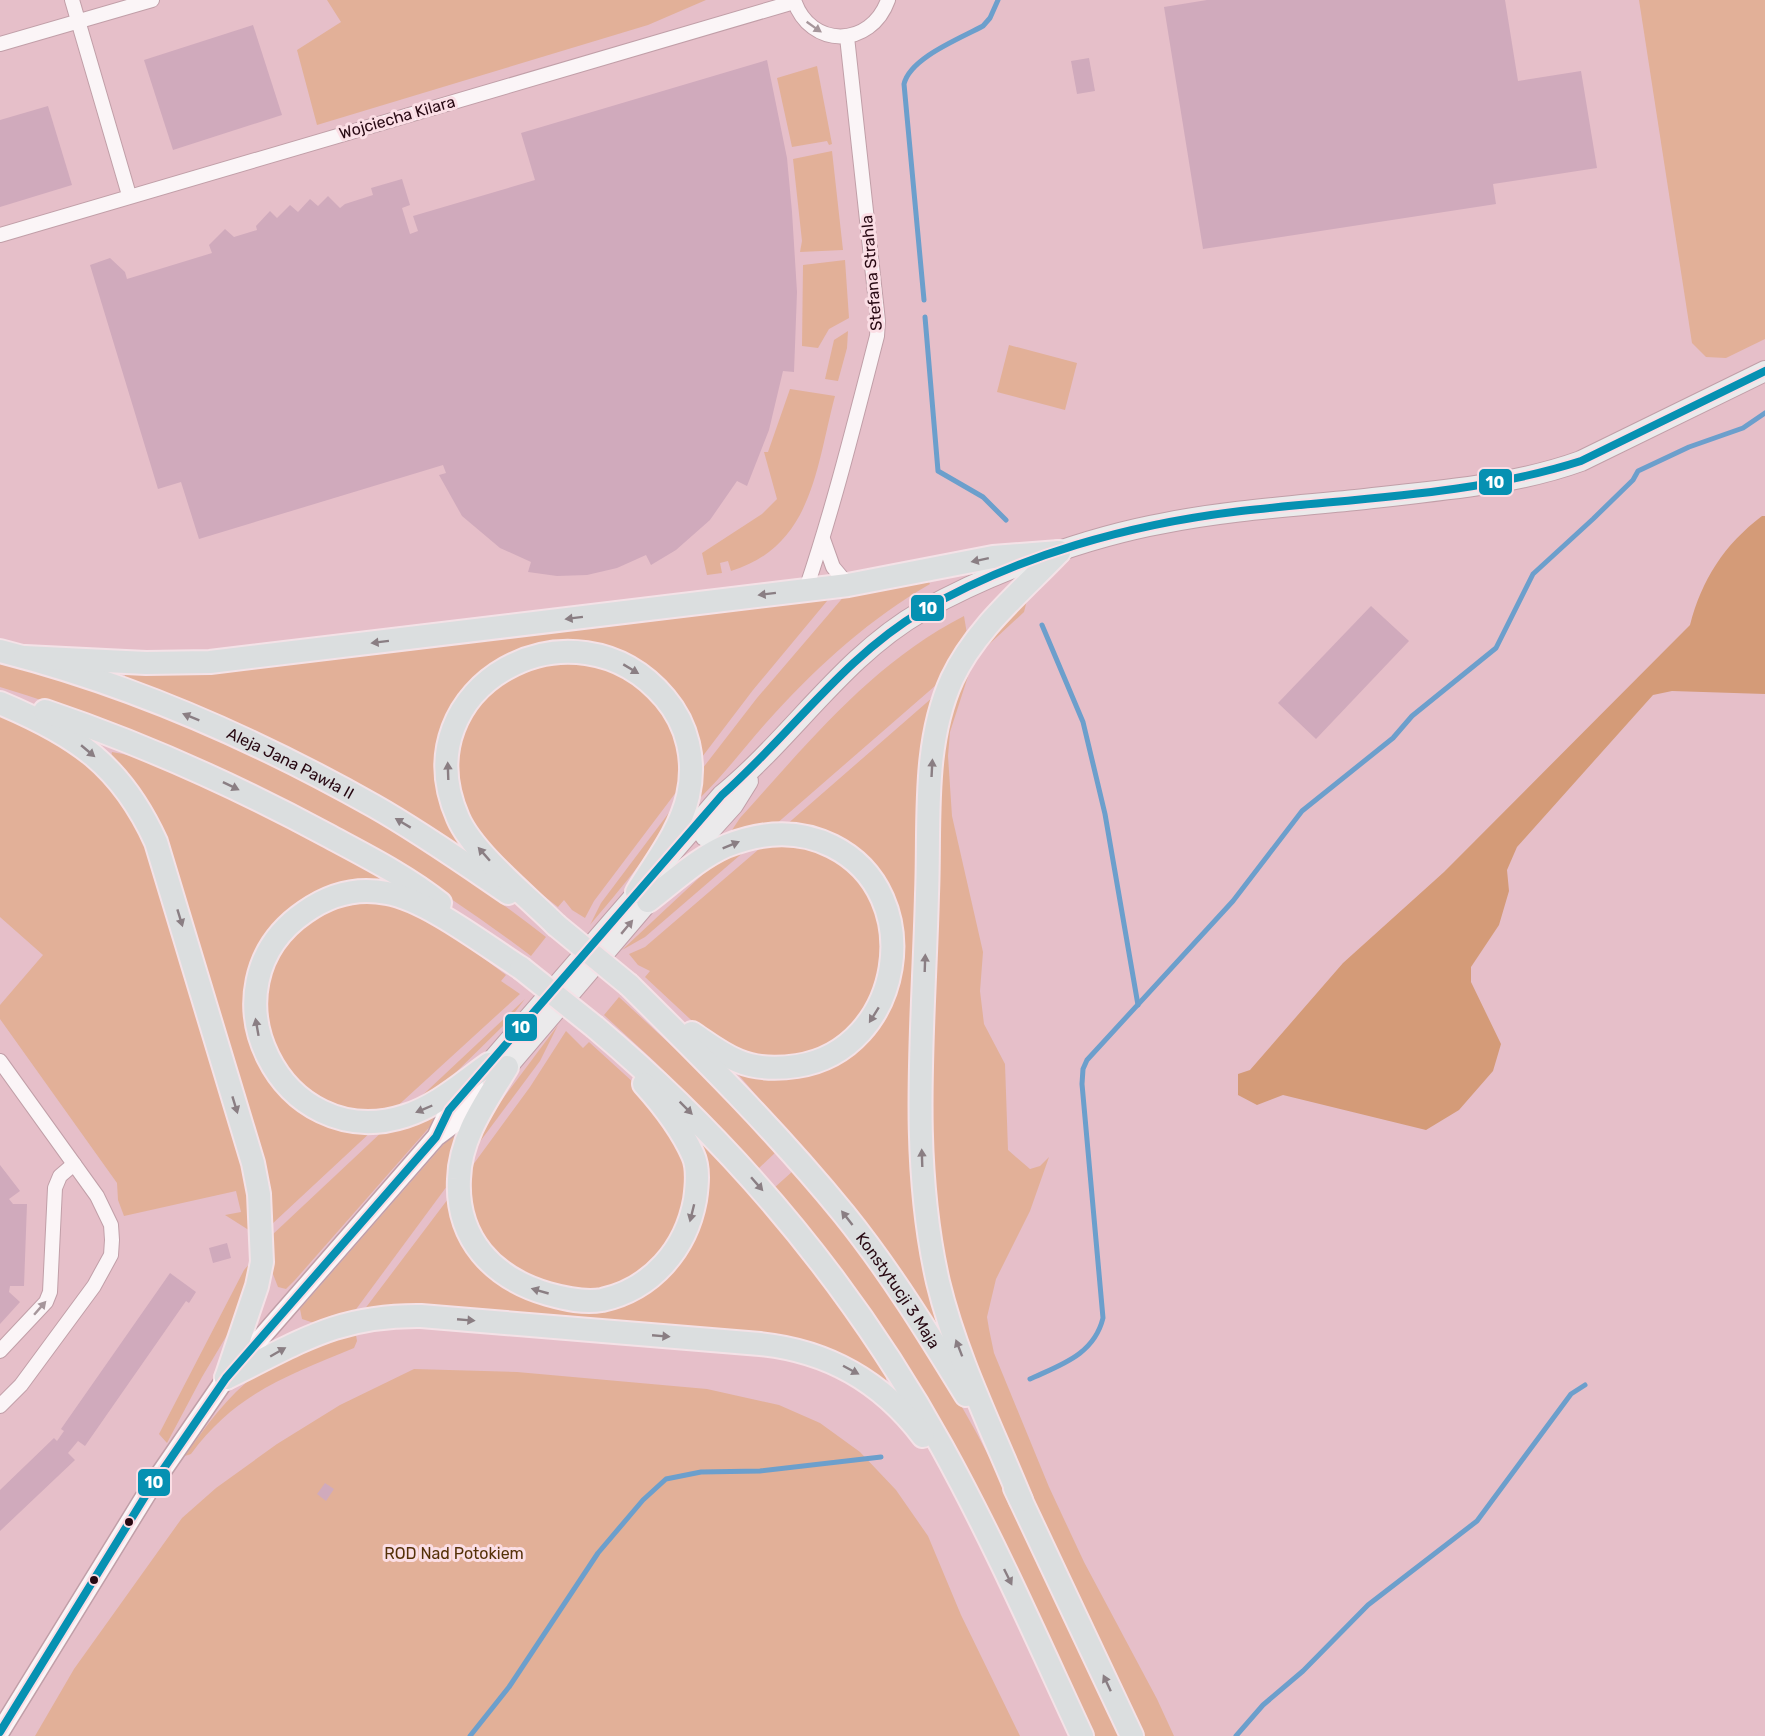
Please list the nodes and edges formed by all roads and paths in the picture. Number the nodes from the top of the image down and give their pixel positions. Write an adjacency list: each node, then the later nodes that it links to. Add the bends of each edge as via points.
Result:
1 (72, 0): 5 (street)
2 (152, 0): 5 (street)
3 (888, 0): 6 (street, via 874,24)
4 (794, 1): 6 (street, one-way to 6, via 808,25 833,36); 8 (street, Wojciecha Kilara)
5 (80, 20): 7 (street); 8 (street)
6 (847, 37): 11 (street, Stefana Strahla, via 878,321)
7 (0, 44)
8 (129, 195): 9 (street, Wojciecha Kilara)
9 (0, 235)
10 (1765, 371): 12 (main road, via 1581,461 1530,477 1167,522)
11 (823, 539): 13 (street, via 833,567); 14 (street, Stefana Strahla)
12 (1059, 552): 13 (main road, one-way to 13, via 993,557); 18 (main road, via 945,599 890,633 828,688 757,766 722,795); 29 (main road, one-way to 12, via 950,1323 936,1272 925,1205 921,1102 931,788 937,722 958,667 986,628)
13 (848, 585): 14 (main road)
14 (806, 590): 16 (main road, one-way to 16, via 210,662 134,663)
15 (0, 651): 16 (main road, Aleja Jana Pawła II)
16 (25, 657): 19 (main road, Aleja Jana Pawła II, one-way to 16, via 417,832 294,763 131,693)
17 (0, 701): 20 (main road, one-way to 20, via 82,723 273,806 426,892); 27 (main road, one-way to 27, via 51,725 89,752 130,794 156,842 259,1194 262,1262)
18 (643, 896): 19 (main road, one-way to 18, via 484,855 458,819 448,788 449,748 461,712 487,680 521,660 566,651 607,657 655,686 677,715 690,756 688,797); 21 (main road, one-way to 21, via 706,857 747,839 782,834 824,842 866,873 886,906 893,934 889,982 874,1015 858,1036 818,1061 778,1068 758,1067 723,1054); 24 (main road)
19 (556, 925): 21 (main road, Konstytucji 3 Maja, bridge)
20 (521, 968): 22 (main road, bridge); 24 (main road, one-way to 20, via 432,1106 404,1117 364,1121 329,1114 295,1094 268,1060 256,1026 258,978 274,941 290,924 313,906 355,891 388,893 418,904)
21 (629, 985): 29 (main road, Konstytucji 3 Maja, one-way to 21, via 971,1403 914,1310 845,1215 731,1086)
22 (595, 1027): 24 (main road, one-way to 24, via 660,1102 693,1155 695,1165 694,1205 679,1246 660,1269 626,1291 587,1301 529,1288 495,1268 475,1242 459,1198 462,1155); 30 (main road, one-way to 30, via 692,1113 813,1252 896,1371)
23 (0, 1061): 25 (street)
24 (498, 1066): 27 (street, via 450,1110 436,1137)
25 (74, 1164): 26 (street, one-way to 25, via 46,1302 50,1292 55,1188 60,1176); 28 (street, via 105,1210 111,1225 111,1254 94,1286 21,1385)
26 (0, 1351)
27 (226, 1378): 30 (main road, one-way to 30, via 321,1331 380,1317 787,1346 852,1370 895,1404 934,1451); 31 (street, via 149,1490)
28 (0, 1406)
29 (1021, 1500): 33 (main road, Konstytucji 3 Maja, one-way to 29)
30 (982, 1524): 32 (main road, one-way to 32)
31 (0, 1732)
32 (1082, 1736)
33 (1132, 1736)

